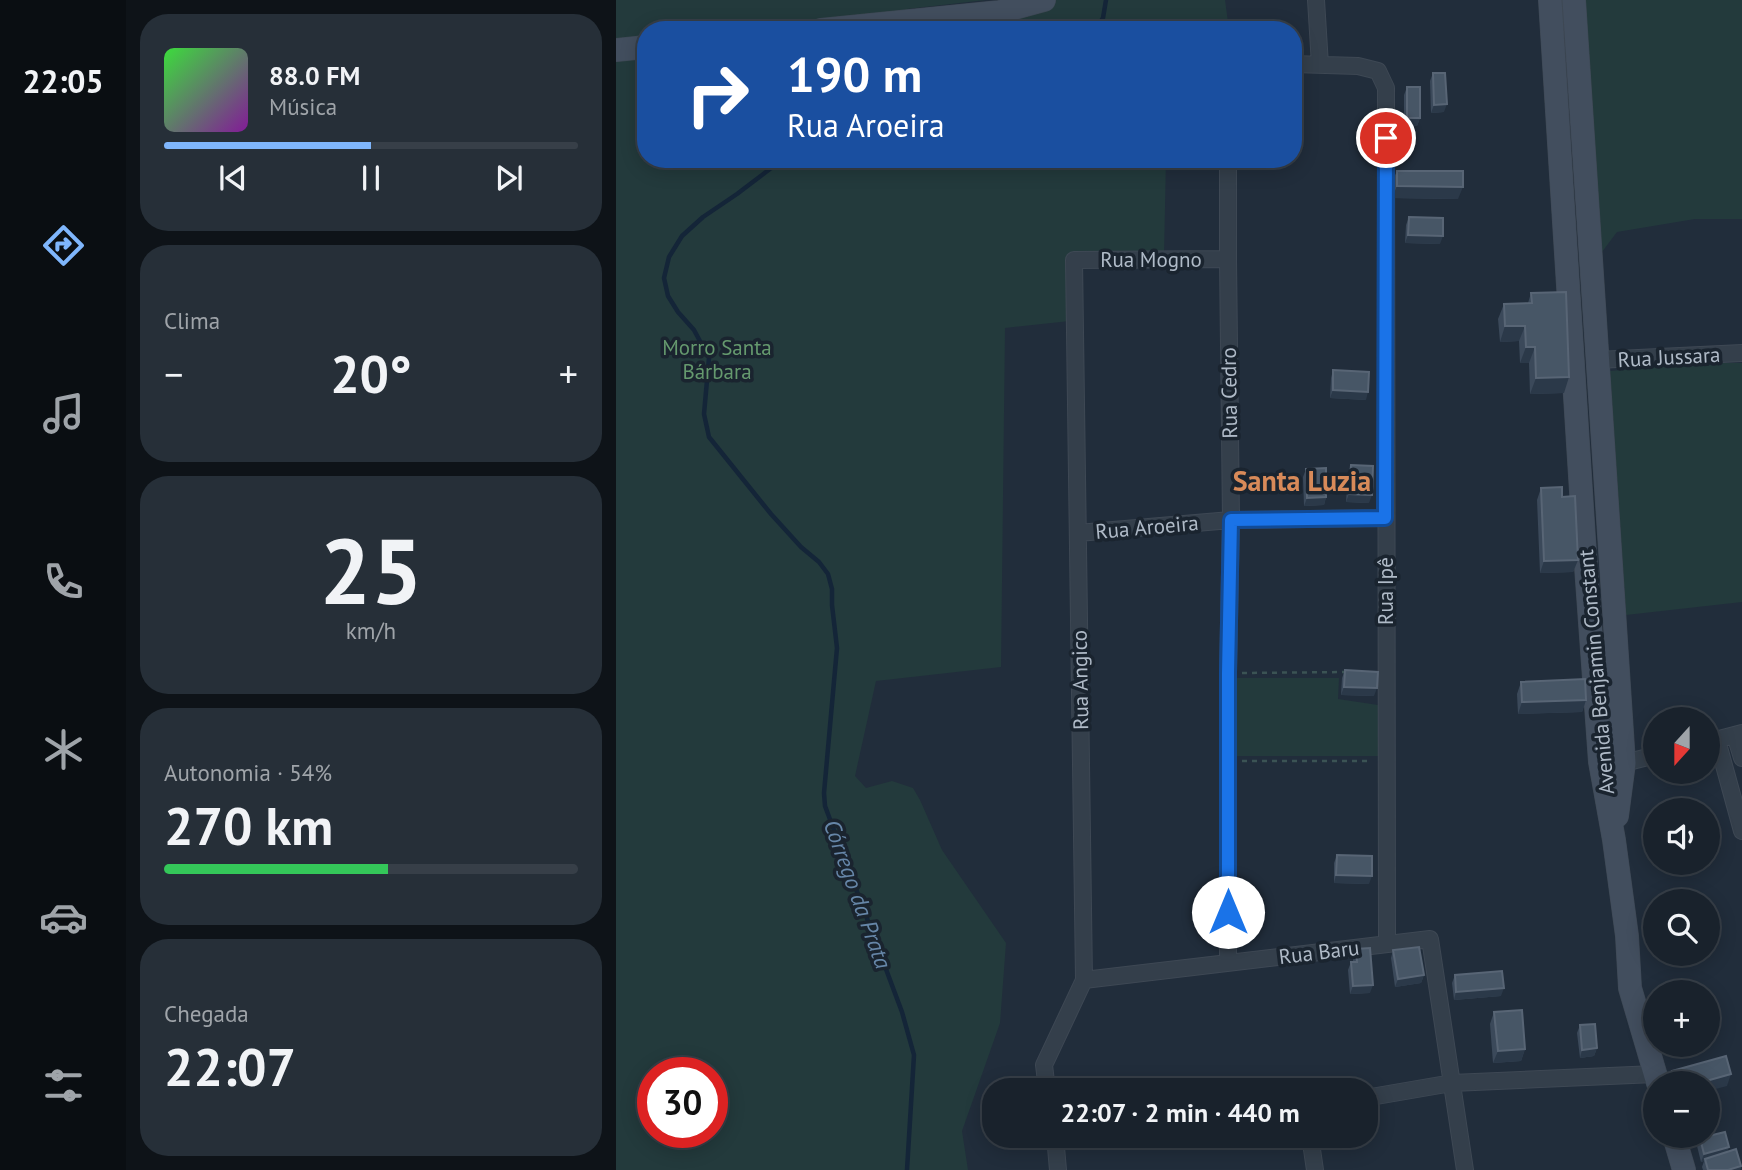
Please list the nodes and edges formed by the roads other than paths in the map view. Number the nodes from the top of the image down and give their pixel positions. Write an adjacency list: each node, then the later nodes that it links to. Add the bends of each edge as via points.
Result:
1 (1044, 0): 5 (street, via 1000,12)
2 (1317, 0): 9 (street)
3 (1575, 7): 4 (street); 14 (street, Avenida Benjamin Constant)
4 (1550, 8): 19 (street, Avenida Benjamin Constant)
5 (910, 21)
6 (637, 48): 7 (street)
7 (616, 50)
8 (1302, 64): 9 (street)
9 (1320, 65): 15 (street, Rua Ipê, via 1378,71 1386,88)
10 (1228, 168): 11 (street, Rua Cedro)
11 (1228, 259): 12 (street, Rua Mogno); 16 (street, Rua Cedro)
12 (1074, 260): 17 (street, Rua Angico)
13 (1742, 354): 14 (street, Rua Jussara)
14 (1597, 360): 18 (street, Avenida Benjamin Constant)
15 (1385, 518): 16 (street, Rua Aroeira); 29 (street, Rua Ipê)
16 (1231, 520): 17 (street, Rua Aroeira); 30 (street, Rua Cedro)
17 (1078, 533): 31 (street, Rua Angico)
18 (1609, 537): 19 (street); 25 (street, Avenida Benjamin Constant)
19 (1584, 539): 24 (street, Avenida Benjamin Constant)
20 (1739, 734): 21 (street); 23 (street)
21 (1720, 739)
22 (1643, 758): 25 (street)
23 (1742, 758)
24 (1600, 762): 25 (street); 28 (street, Avenida Benjamin Constant)
25 (1624, 763): 28 (street, Avenida Benjamin Constant)
26 (1720, 765): 27 (street)
27 (1742, 831)
28 (1614, 840): 32 (street, via 1630,988)
29 (1387, 944): 30 (street, Rua Baru); 35 (street, Rua Baru, via 1430,939)
30 (1228, 962): 31 (street, Rua Baru)
31 (1084, 980): 33 (street, Rua Angico, via 1044,1065)
32 (1655, 1071)
33 (1046, 1078)
34 (1643, 1079): 35 (street)
35 (1452, 1083): 36 (street); 42 (street)
36 (1378, 1096)
37 (1056, 1148): 40 (street)
38 (1312, 1148): 41 (street)
39 (1678, 1148): 43 (street)
40 (1058, 1170)
41 (1315, 1170)
42 (1465, 1170)
43 (1684, 1170)

